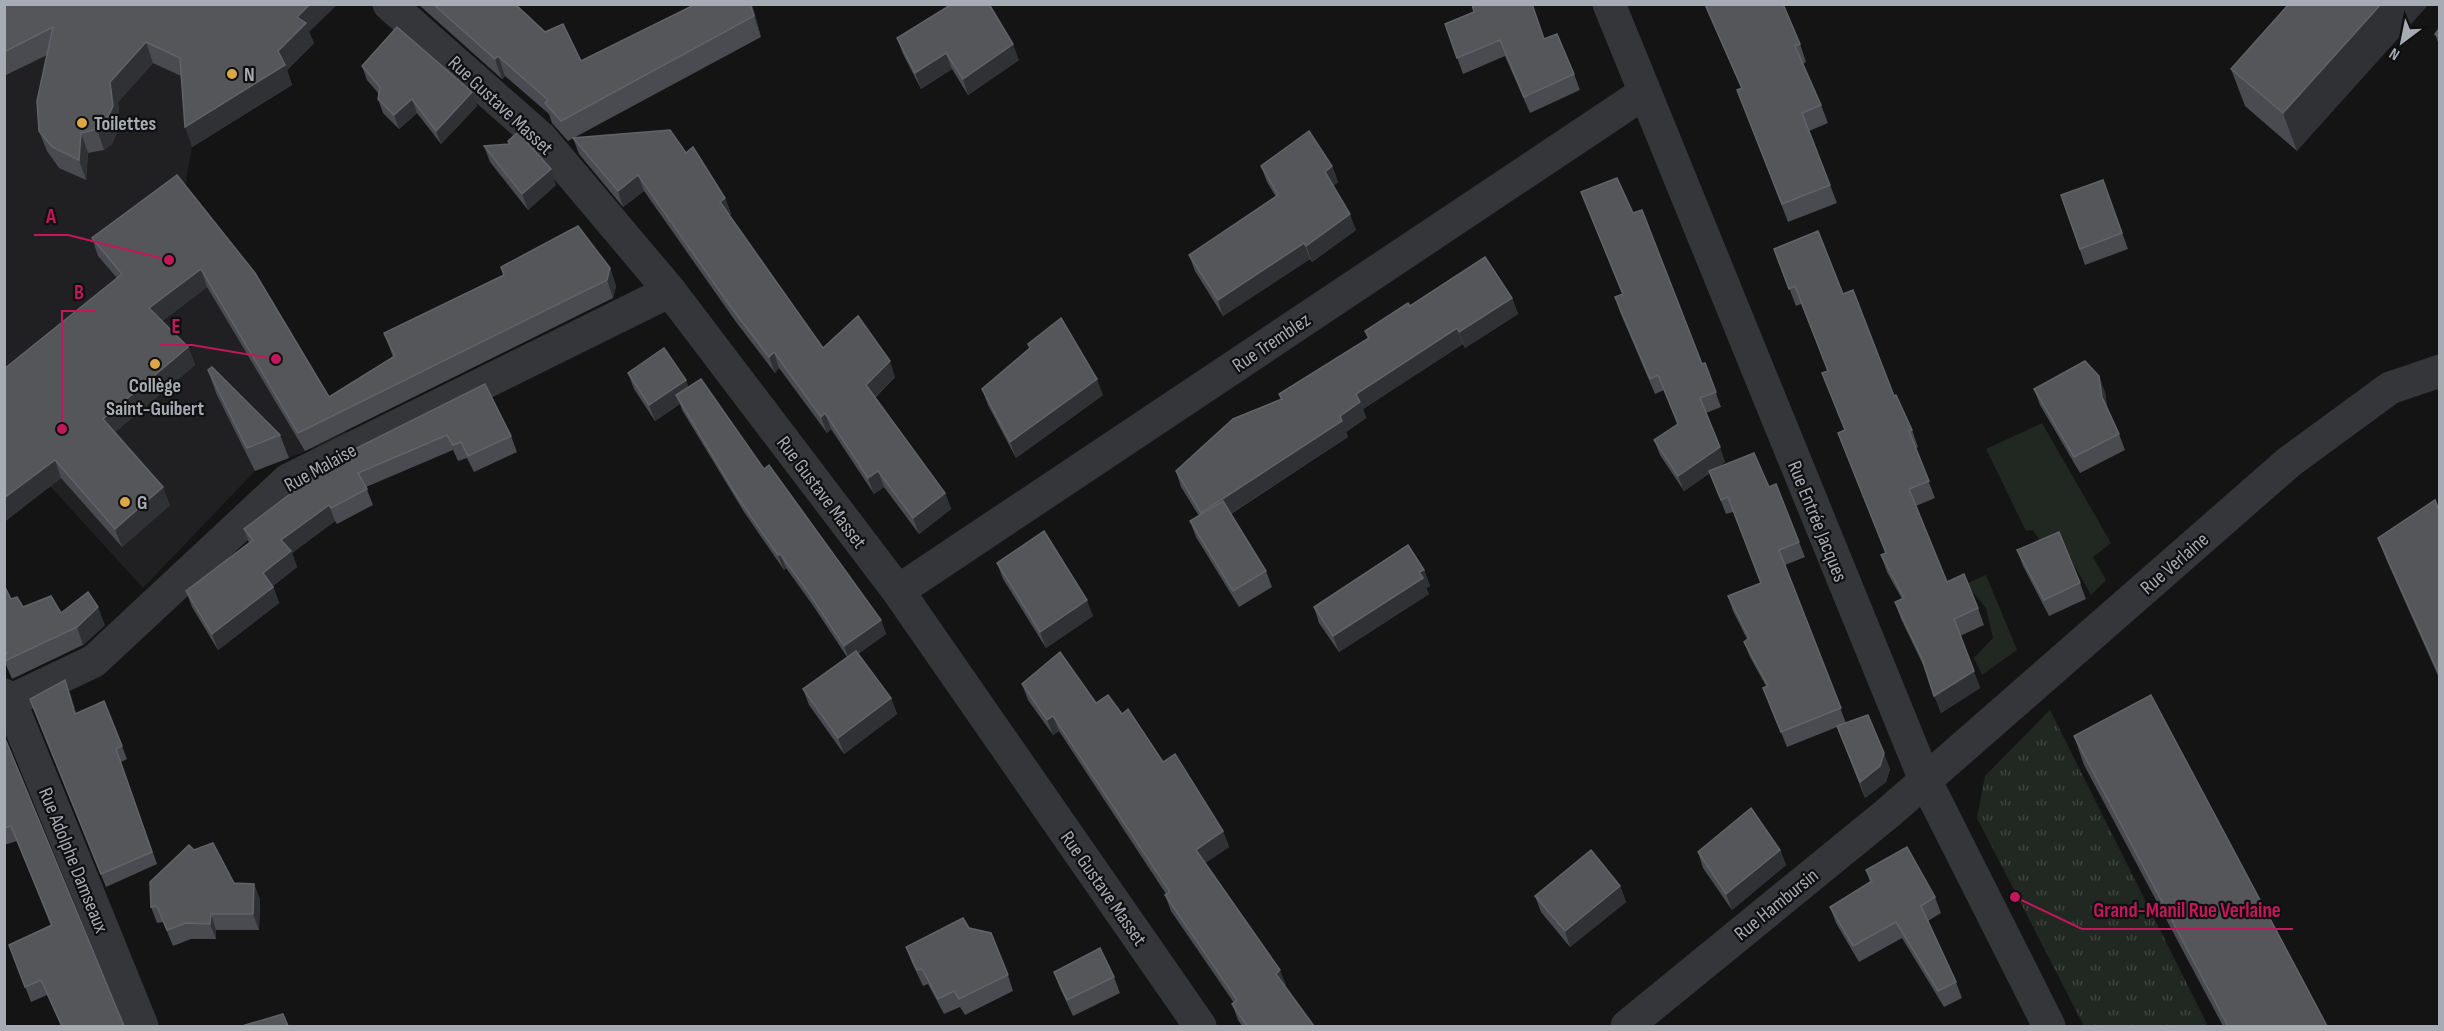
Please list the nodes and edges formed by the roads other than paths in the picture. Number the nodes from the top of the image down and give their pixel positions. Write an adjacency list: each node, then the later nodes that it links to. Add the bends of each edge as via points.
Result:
1 (389, 4): 4 (street, Rue Gustave Masset, via 541,138)
2 (1609, 4): 3 (street, Rue Entrée Jacques)
3 (1644, 93): 6 (street, Rue Tremblez); 8 (street, Rue Entrée Jacques)
4 (670, 291): 6 (street, Rue Gustave Masset); 7 (street, Rue Malaise, via 288,480 94,661)
5 (2439, 371): 8 (street, Rue Verlaine, via 2390,388 2289,462)
6 (898, 591): 10 (street, Rue Gustave Masset)
7 (7, 698): 9 (street, Rue Adolphe Damseaux)
8 (1924, 780): 11 (street, Rue Hambursin); 12 (street, Rue Entrée Jacques)
9 (142, 1026)
10 (1200, 1026)
11 (1627, 1026)
12 (2049, 1026)

